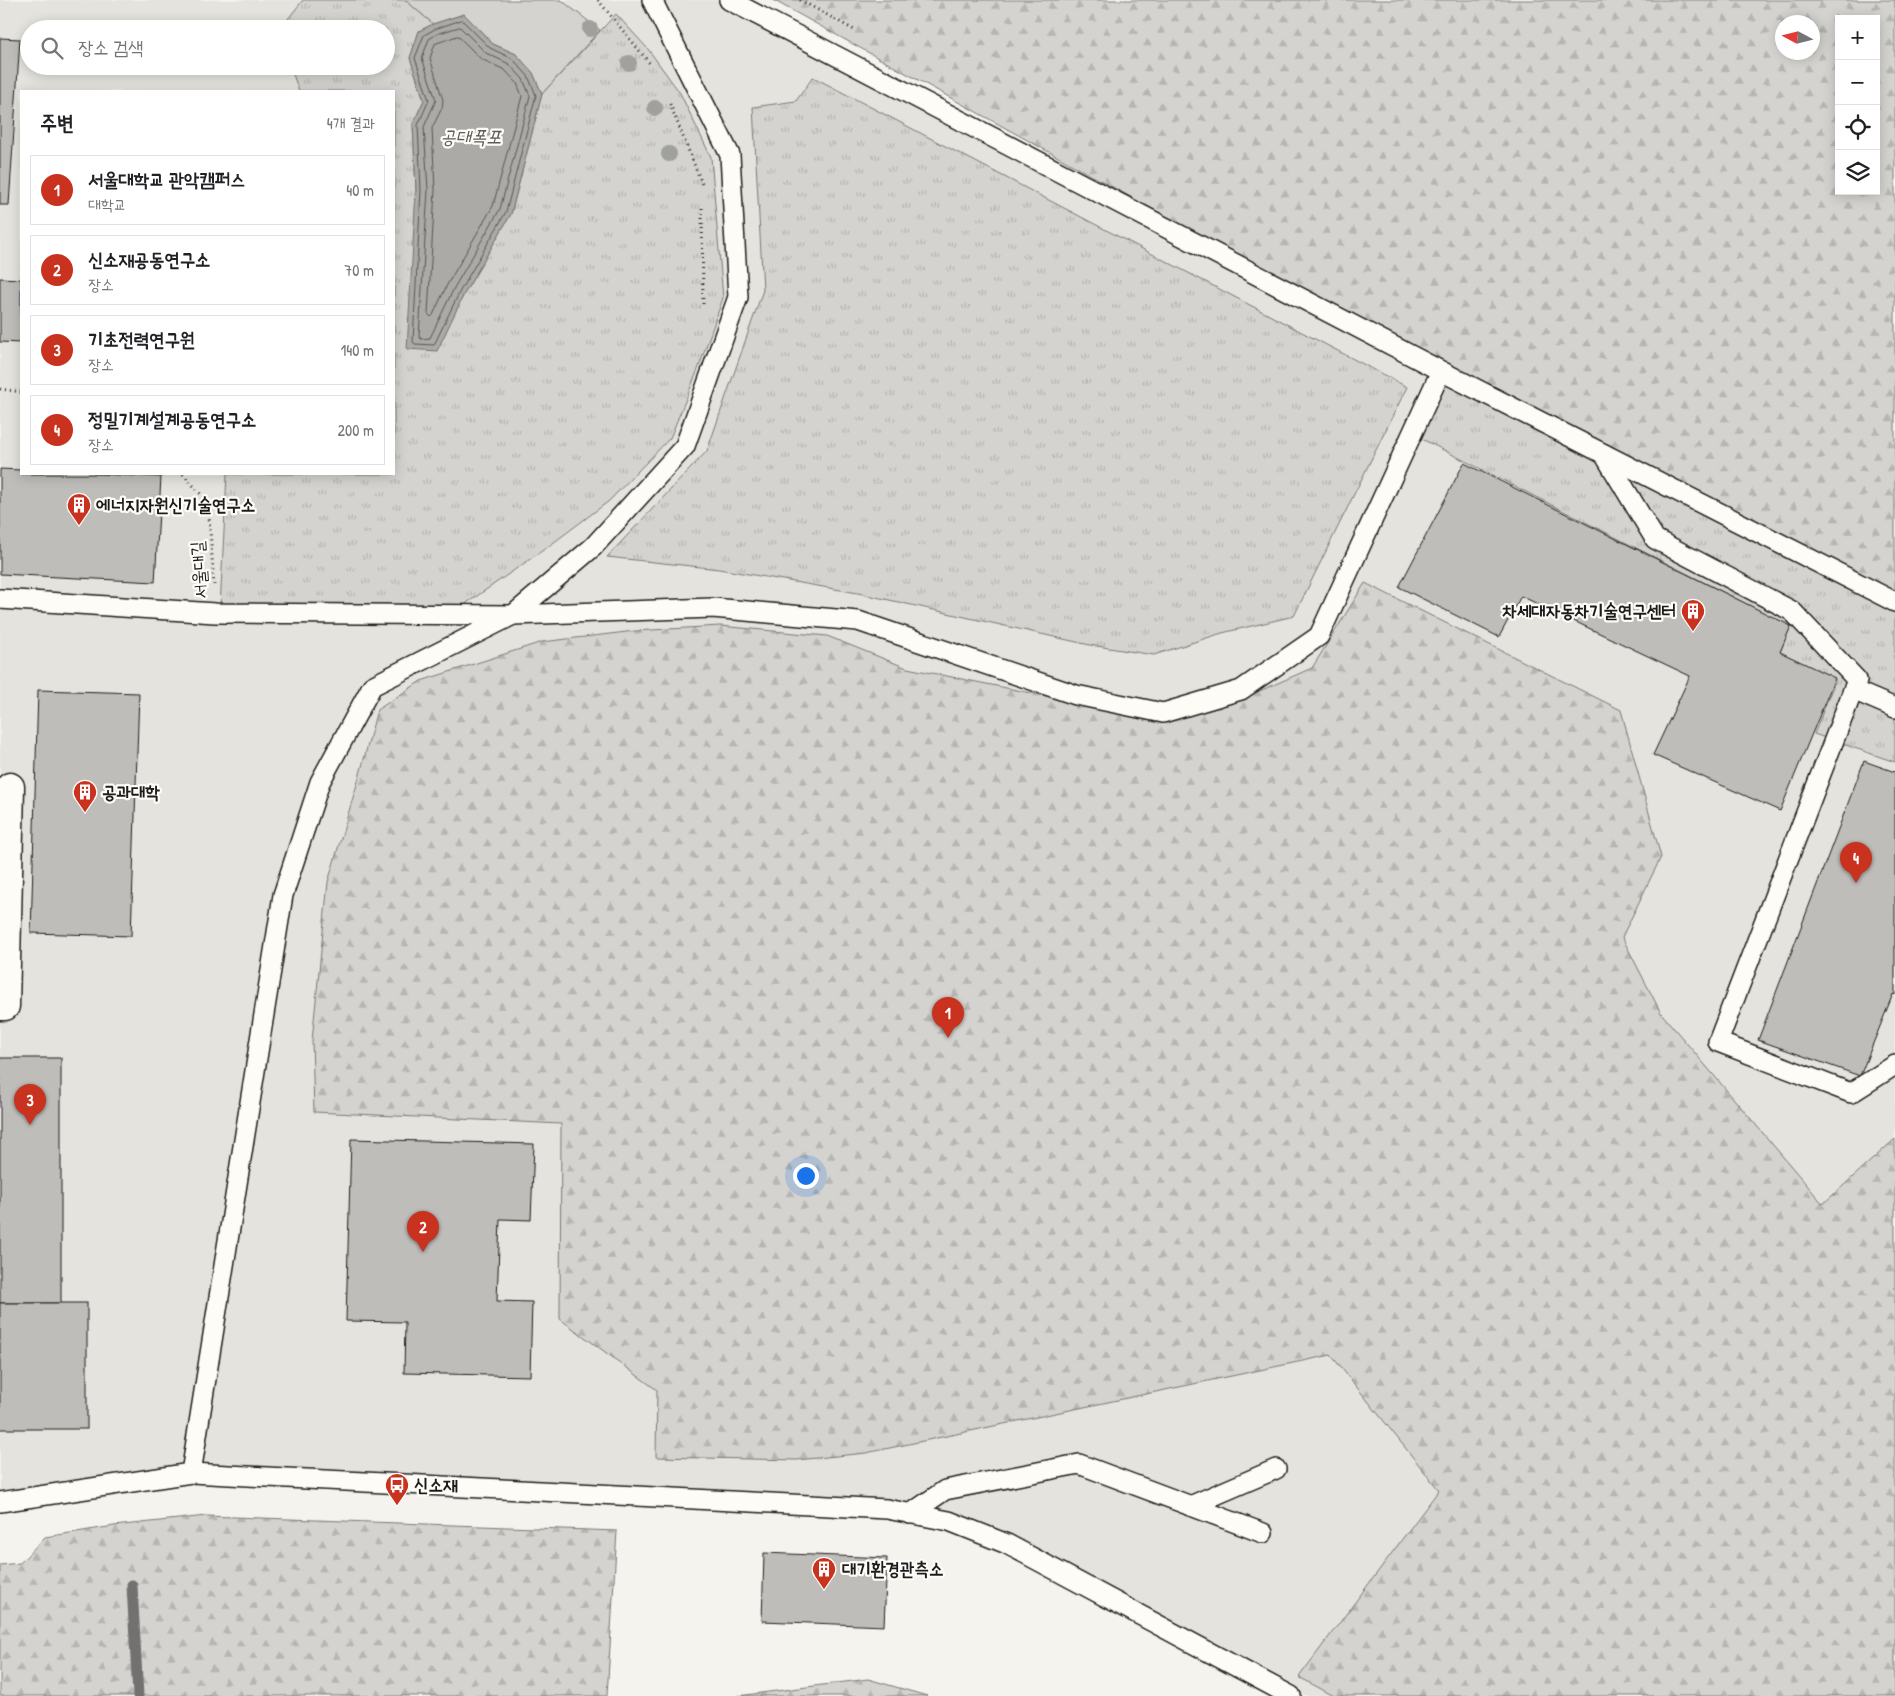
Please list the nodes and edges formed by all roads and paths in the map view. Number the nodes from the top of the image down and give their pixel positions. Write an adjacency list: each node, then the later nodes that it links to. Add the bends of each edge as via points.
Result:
1 (598, 0): 4 (path)
2 (652, 0): 17 (lane, via 730,156 738,298 685,446 593,547)
3 (729, 0): 9 (lane)
4 (651, 66)
5 (668, 101): 6 (path)
6 (702, 184)
7 (702, 204): 8 (path)
8 (703, 309)
9 (1441, 371): 12 (lane); 17 (lane, via 1318,636 1241,690 1164,713 1076,695 858,621 713,608)
10 (0, 389): 11 (path)
11 (20, 392)
12 (1604, 454): 15 (lane); 18 (lane, via 1655,539 1792,612 1856,680)
13 (184, 475): 16 (path, 서울대길, via 208,502)
14 (0, 600): 16 (lane)
15 (1895, 602)
16 (215, 613): 17 (lane)
17 (513, 616): 24 (lane, via 372,686 320,782 283,895)
18 (1853, 690): 19 (lane); 22 (lane, via 1718,1042 1851,1093)
19 (1895, 708)
20 (10, 787): 21 (street, via 5,1006)
21 (0, 1006)
22 (1895, 1065)
23 (1276, 1469): 26 (lane)
24 (191, 1473): 25 (lane); 27 (lane, via 887,1509)
25 (0, 1502)
26 (1190, 1506): 27 (lane, via 1079,1464 945,1490); 28 (lane)
27 (910, 1514): 29 (lane, via 949,1521 1008,1544)
28 (1263, 1534)
29 (1291, 1696)

